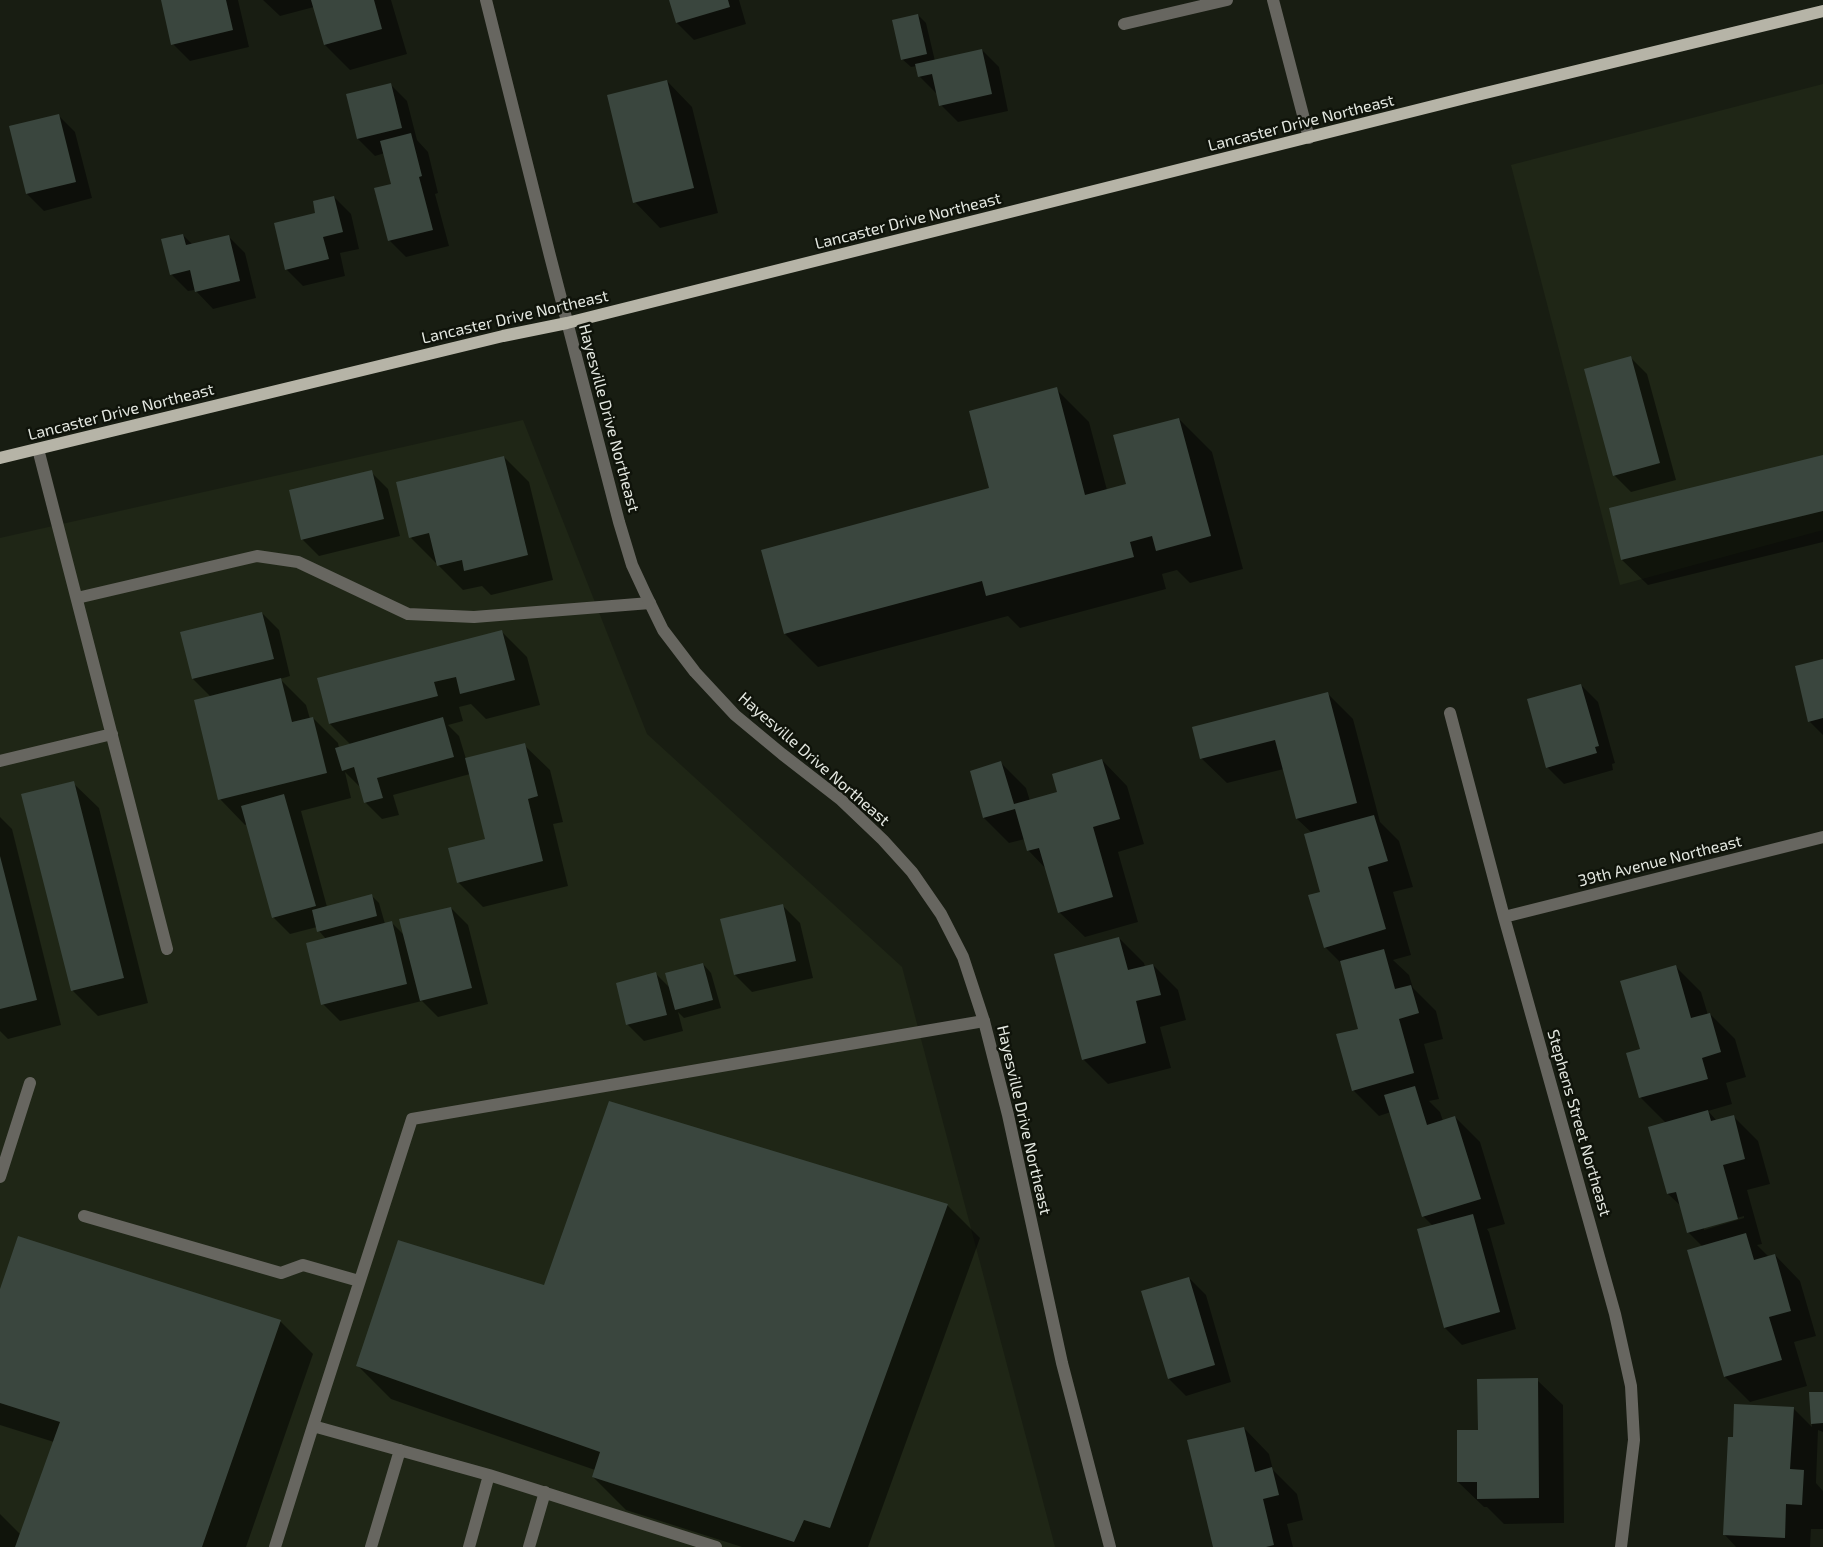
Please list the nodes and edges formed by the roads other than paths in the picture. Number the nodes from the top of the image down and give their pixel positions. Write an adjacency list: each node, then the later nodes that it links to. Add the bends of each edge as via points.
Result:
1 (486, 0): 7 (street, Hayesville Drive Northeast)
2 (1227, 0): 5 (street)
3 (1273, 0): 6 (street)
4 (1823, 11): 6 (main road, Lancaster Drive Northeast)
5 (1124, 24)
6 (1309, 138): 7 (main road, Lancaster Drive Northeast)
7 (567, 323): 8 (main road, Lancaster Drive Northeast); 11 (street, Hayesville Drive Northeast, via 619,522 632,565)
8 (38, 448): 9 (main road, Lancaster Drive Northeast); 10 (street)
9 (0, 458)
10 (76, 598): 11 (street, via 257,556 298,562 408,614 474,617); 13 (street)
11 (650, 603): 18 (street, Hayesville Drive Northeast, via 664,630 695,672 736,715 840,799 912,872 941,914 963,958)
12 (1450, 712): 16 (street, Stephens Street Northeast)
13 (112, 734): 14 (street); 17 (street)
14 (0, 762)
15 (1823, 838): 16 (street, 39th Avenue Northeast)
16 (1504, 917): 33 (street, Stephens Street Northeast, via 1616,1314 1631,1386 1634,1440)
17 (167, 949)
18 (984, 1021): 22 (street, via 412,1118); 32 (street, Hayesville Drive Northeast, via 1062,1362)
19 (30, 1084): 20 (street)
20 (0, 1177)
21 (84, 1216): 22 (street, via 281,1273 303,1265)
22 (359, 1281): 23 (street)
23 (313, 1426): 24 (street); 27 (street)
24 (400, 1450): 25 (street); 28 (street)
25 (489, 1475): 26 (street); 29 (street)
26 (545, 1492): 30 (street); 31 (street)
27 (275, 1547)
28 (371, 1547)
29 (469, 1547)
30 (529, 1547)
31 (716, 1547)
32 (1110, 1547)
33 (1621, 1547)

